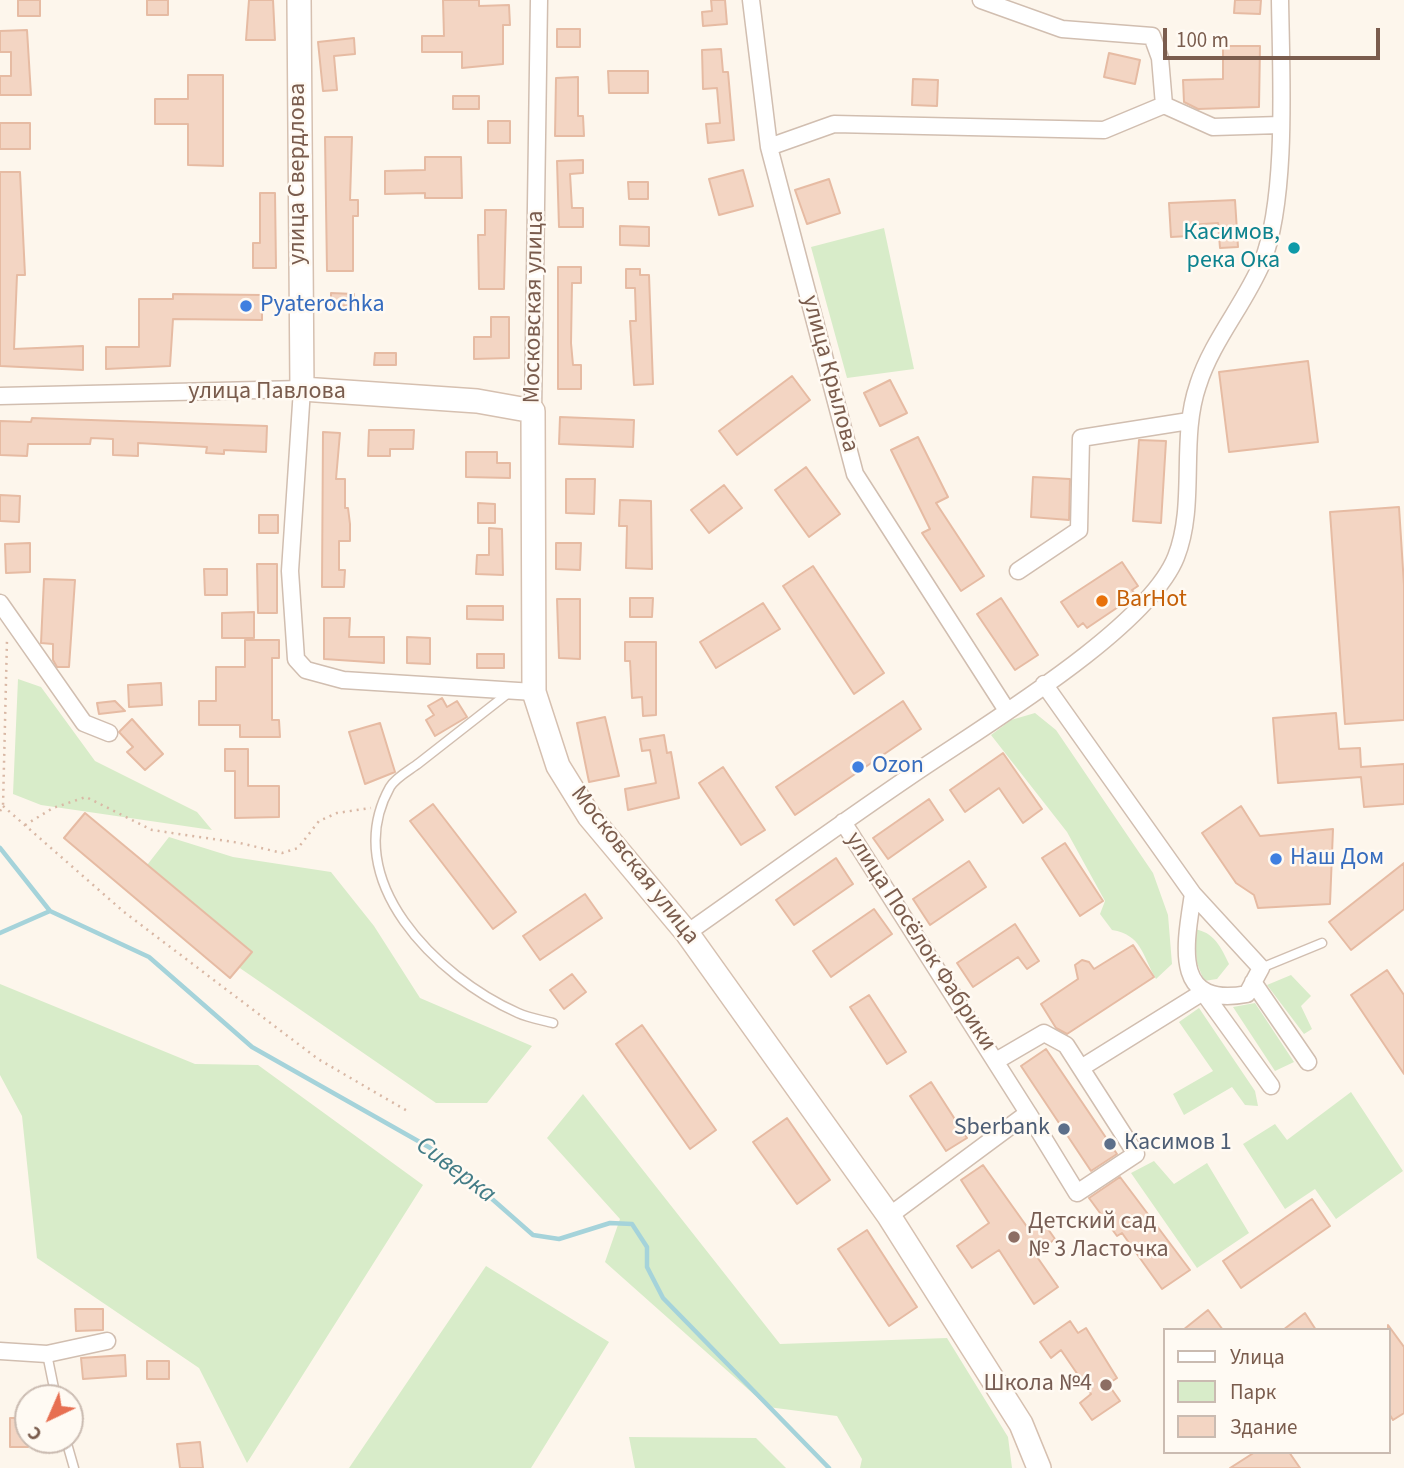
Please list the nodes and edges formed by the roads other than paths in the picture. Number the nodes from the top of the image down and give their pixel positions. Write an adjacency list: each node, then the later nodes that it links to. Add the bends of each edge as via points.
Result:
1 (299, 0): 9 (main road, улица Свердлова)
2 (539, 0): 11 (street, Московская улица)
3 (751, 0): 8 (street, улица Крылова)
4 (981, 0): 6 (street, via 1062,29 1152,36 1160,58)
5 (1280, 0): 7 (street, улица Посёлок Фабрики)
6 (1164, 105): 7 (street, via 1213,127); 8 (street, via 1104,130 834,124)
7 (1280, 125): 12 (street, улица Посёлок Фабрики, via 1272,233 1261,265 1204,369)
8 (769, 147): 17 (street, улица Крылова, via 855,474)
9 (302, 390): 10 (street, улица Павлова); 11 (main road, улица Павлова, via 477,401); 16 (street, via 290,571 296,659 306,670 343,680)
10 (0, 396)
11 (533, 411): 16 (main road, Московская улица)
12 (1189, 421): 13 (street, via 1081,438 1079,530); 15 (street, улица Посёлок Фабрики, via 1184,518 1177,556 1161,586 1123,625)
13 (1018, 571)
14 (4, 609): 18 (street, via 84,723)
15 (1044, 684): 17 (street, улица Посёлок Фабрики); 20 (street)
16 (523, 692): 21 (main road, Московская улица, via 558,766 589,816); 25 (lane, via 391,784 375,825 376,864 396,910 423,946 460,979 518,1013)
17 (1006, 709): 19 (street, улица Посёлок Фабрики)
18 (109, 733)
19 (843, 822): 21 (street, улица Посёлок Фабрики); 26 (street, улица Посёлок Фабрики)
20 (1193, 894): 23 (street); 24 (street, via 1187,930 1188,971)
21 (687, 933): 31 (main road, Московская улица)
22 (1322, 943): 23 (lane)
23 (1257, 975): 24 (street, via 1247,994 1225,998); 27 (street)
24 (1203, 992): 28 (street); 29 (street)
25 (553, 1023)
26 (996, 1061): 28 (street, улица Посёлок Фабрики, via 1044,1033 1066,1045); 30 (street, улица Посёлок Фабрики)
27 (1308, 1062)
28 (1081, 1068): 30 (street, улица Посёлок Фабрики, via 1136,1154 1077,1193)
29 (1271, 1086)
30 (1028, 1113): 31 (street)
31 (889, 1216): 36 (main road, Московская улица, via 1021,1424)
32 (107, 1341): 34 (street)
33 (0, 1351): 34 (street)
34 (47, 1354): 35 (lane)
35 (53, 1384)
36 (1039, 1468)

